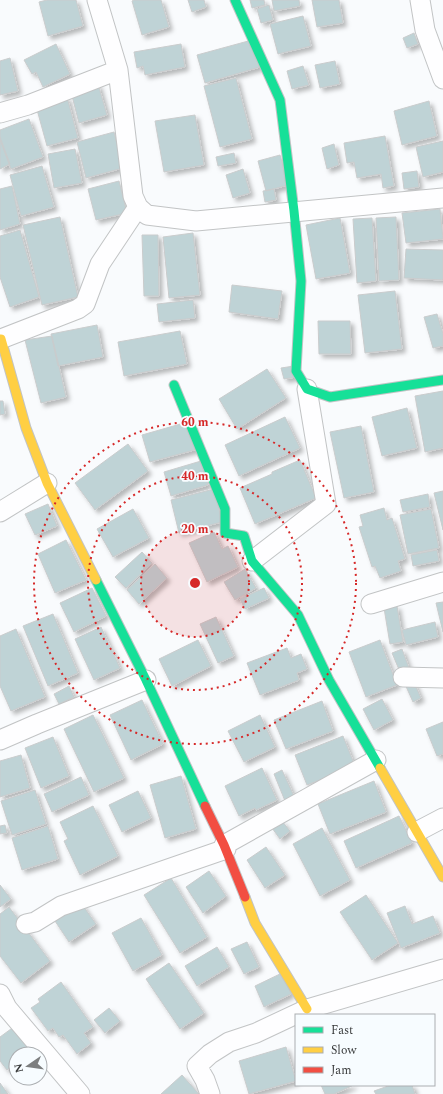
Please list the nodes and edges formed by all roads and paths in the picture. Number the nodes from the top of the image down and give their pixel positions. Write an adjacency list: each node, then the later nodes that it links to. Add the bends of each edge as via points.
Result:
1 (97, 0): 4 (street)
2 (236, 0): 9 (street, via 280,100)
3 (420, 0): 5 (street, via 425,30)
4 (118, 70): 6 (street); 8 (street, via 133,196)
5 (443, 79)
6 (0, 114)
7 (443, 198): 9 (street)
8 (138, 207): 9 (street, via 147,215 196,220); 10 (street, via 100,264 84,304 78,309)
9 (294, 211): 13 (street, via 301,281 296,371)
10 (1, 339): 14 (street, via 26,428)
11 (443, 380): 13 (street, via 330,397)
12 (174, 385): 16 (street, via 225,509 225,533 244,536)
13 (307, 389): 16 (street, via 326,504)
14 (47, 483): 15 (street); 21 (street)
15 (0, 512)
16 (252, 561): 23 (street, via 298,615 329,680)
17 (443, 582): 18 (street)
18 (371, 604)
19 (403, 676): 20 (street)
20 (443, 678)
21 (146, 680): 22 (street); 26 (street)
22 (0, 740)
23 (376, 760): 25 (street); 26 (street)
24 (443, 818): 25 (street)
25 (418, 832): 27 (street)
26 (225, 847): 28 (street, via 61,906 35,922); 31 (street, via 255,923)
27 (443, 877)
28 (26, 924)
29 (443, 969): 31 (street)
30 (0, 994): 34 (street, via 7,1008)
31 (307, 1009): 32 (street)
32 (296, 1014)
33 (295, 1015): 35 (street, via 256,1033 229,1042 197,1066)
34 (80, 1094)
35 (210, 1094)

